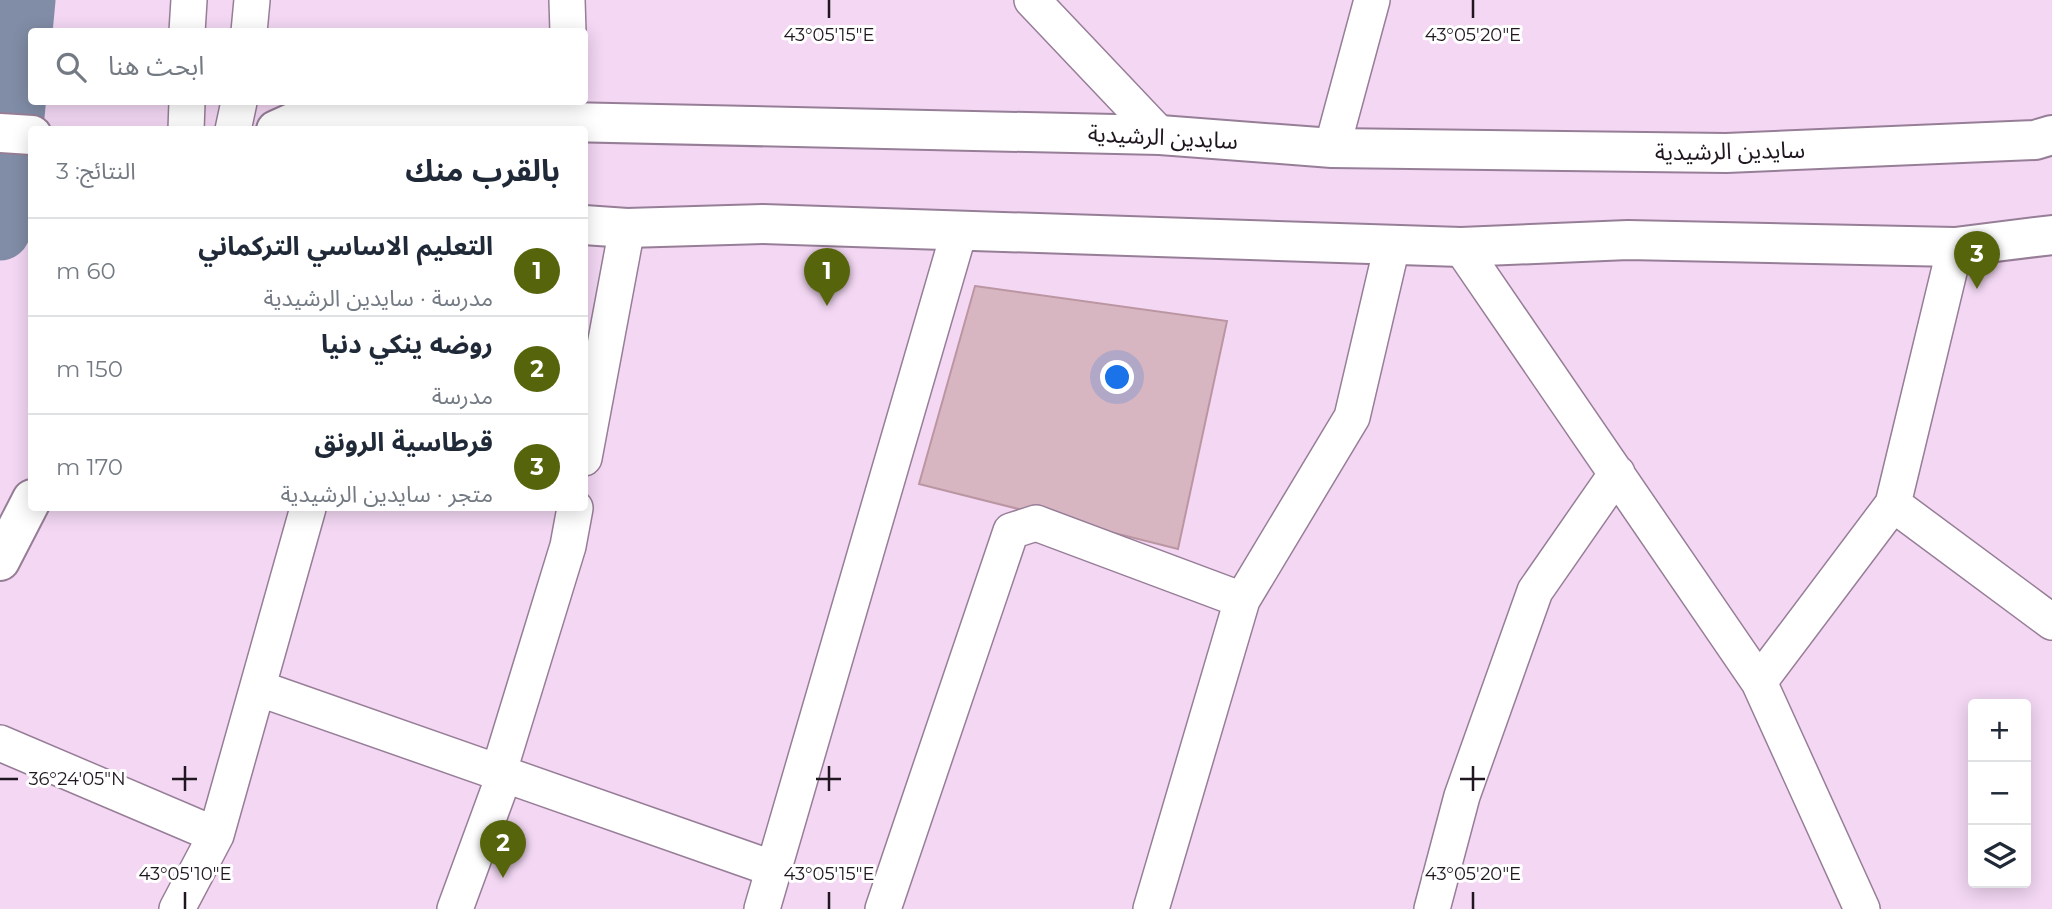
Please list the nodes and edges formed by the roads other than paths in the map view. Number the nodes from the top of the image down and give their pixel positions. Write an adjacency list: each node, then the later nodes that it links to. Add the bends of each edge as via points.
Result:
1 (189, 0): 6 (street)
2 (252, 0): 7 (street)
3 (567, 0): 8 (street)
4 (1032, 0): 17 (street)
5 (1372, 0): 19 (street)
6 (187, 28)
7 (249, 28)
8 (568, 28)
9 (187, 105): 12 (street)
10 (238, 105): 13 (street)
11 (569, 112): 14 (main road, سايدين الرشيدية, via 334,117); 17 (main road, سايدين الرشيدية)
12 (186, 126)
13 (234, 126)
14 (285, 126)
15 (0, 133): 16 (main road)
16 (28, 135)
17 (1160, 135): 19 (main road, سايدين الرشيدية)
18 (2052, 135): 19 (main road, سايدين الرشيدية, via 2035,140 1726,153)
19 (1332, 148)
20 (588, 225): 21 (main road)
21 (627, 228): 22 (main road, via 763,224); 27 (street)
22 (959, 232): 24 (main road); 41 (street)
23 (2052, 235): 26 (main road)
24 (1392, 246): 25 (main road); 34 (street, via 1352,416)
25 (1461, 247): 26 (main road, via 1628,240); 28 (street)
26 (1955, 247): 29 (street)
27 (588, 437)
28 (1618, 473): 36 (street); 47 (street, via 1535,591 1462,796)
29 (1893, 504): 35 (street); 36 (street)
30 (28, 507): 33 (main road)
31 (307, 511): 37 (street)
32 (574, 511): 39 (street, via 568,546 499,771)
33 (0, 561)
34 (1242, 600): 45 (street, via 1035,523 1011,531); 46 (street)
35 (2052, 622)
36 (1759, 682): 48 (street)
37 (258, 688): 39 (street); 40 (street)
38 (0, 743): 40 (street)
39 (505, 773): 41 (street); 43 (street)
40 (216, 835): 42 (street)
41 (774, 869): 44 (street)
42 (177, 909)
43 (454, 909)
44 (762, 909)
45 (883, 909)
46 (1151, 909)
47 (1432, 909)
48 (1862, 909)

